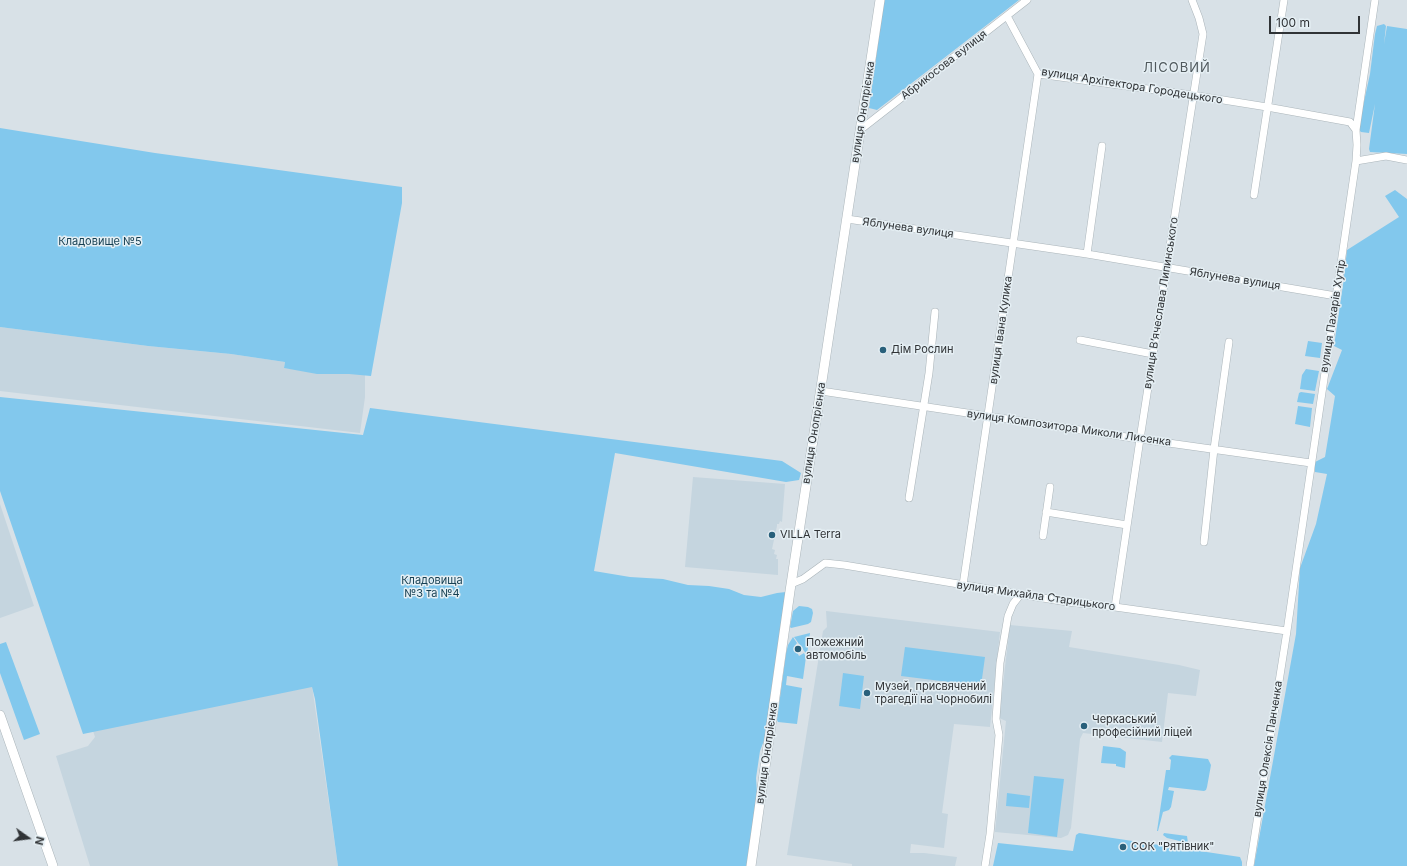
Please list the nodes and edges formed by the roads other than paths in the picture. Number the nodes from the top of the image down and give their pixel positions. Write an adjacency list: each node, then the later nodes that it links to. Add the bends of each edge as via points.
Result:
1 (880, 0): 10 (main road, вулиця Онопрієнка)
2 (1027, 0): 6 (street, Абрикосова вулиця)
3 (1192, 0): 8 (street, вулиця Вʼячеслава Липинського, via 1203,34)
4 (1284, 0): 9 (street)
5 (1375, 0): 11 (street, вулиця Пахарів Хутір)
6 (1007, 16): 7 (street, вулиця Архітектора Городецького); 10 (street, Абрикосова вулиця)
7 (1038, 74): 8 (street, вулиця Архітектора Городецького); 17 (street, вулиця Івана Кулика)
8 (1192, 95): 9 (street, вулиця Архітектора Городецького); 19 (street, вулиця Вʼячеслава Липинського)
9 (1267, 107): 11 (street, вулиця Архітектора Городецького, via 1350,122); 15 (street)
10 (860, 130): 16 (main road, вулиця Онопрієнка)
11 (1356, 130): 14 (street, вулиця Пахарів Хутір)
12 (1102, 146): 18 (street)
13 (1407, 160): 14 (street, via 1386,156)
14 (1356, 161): 20 (street, вулиця Пахарів Хутір)
15 (1254, 195)
16 (847, 219): 17 (street, Яблунева вулиця); 25 (main road, вулиця Онопрієнка)
17 (1014, 243): 18 (street, Яблунева вулиця); 27 (street, вулиця Івана Кулика)
18 (1087, 254): 19 (street, Яблунева вулиця)
19 (1167, 268): 20 (street, Яблунева вулиця); 24 (street, вулиця Вʼячеслава Липинського)
20 (1336, 296): 30 (street, вулиця Пахарів Хутір)
21 (935, 312): 26 (street)
22 (1080, 340): 24 (street)
23 (1230, 342): 29 (street)
24 (1153, 354): 28 (street, вулиця Вʼячеслава Липинського)
25 (821, 390): 26 (street, вулиця Композитора Миколи Лисенка); 37 (main road, вулиця Онопрієнка)
26 (924, 406): 27 (street, вулиця Композитора Миколи Лисенка); 32 (street)
27 (988, 417): 28 (street, вулиця Композитора Миколи Лисенка); 38 (street, вулиця Івана Кулика)
28 (1140, 439): 29 (street, вулиця Композитора Миколи Лисенка); 34 (street, вулиця Вʼячеслава Липинського)
29 (1214, 449): 30 (street, вулиця Композитора Миколи Лисенка); 36 (street)
30 (1311, 462): 41 (street, вулиця Пахарів Хутір)
31 (1050, 487): 33 (street)
32 (909, 498)
33 (1046, 512): 34 (street); 35 (street)
34 (1127, 525): 40 (street, вулиця Вʼячеслава Липинського)
35 (1043, 536)
36 (1204, 542)
37 (791, 584): 38 (street, вулиця Михайла Старицького, via 803,579 825,563); 45 (main road, вулиця Онопрієнка)
38 (963, 585): 39 (street, вулиця Михайла Старицького)
39 (1020, 595): 40 (street, вулиця Михайла Старицького); 46 (street, via 1008,616 1000,663 996,718 999,735)
40 (1115, 607): 41 (street, вулиця Михайла Старицького)
41 (1287, 631): 47 (street, вулиця Олексія Панченка)
42 (0, 715): 43 (main road)
43 (2, 730): 44 (main road)
44 (52, 866)
45 (751, 866)
46 (985, 866)
47 (1250, 866)

